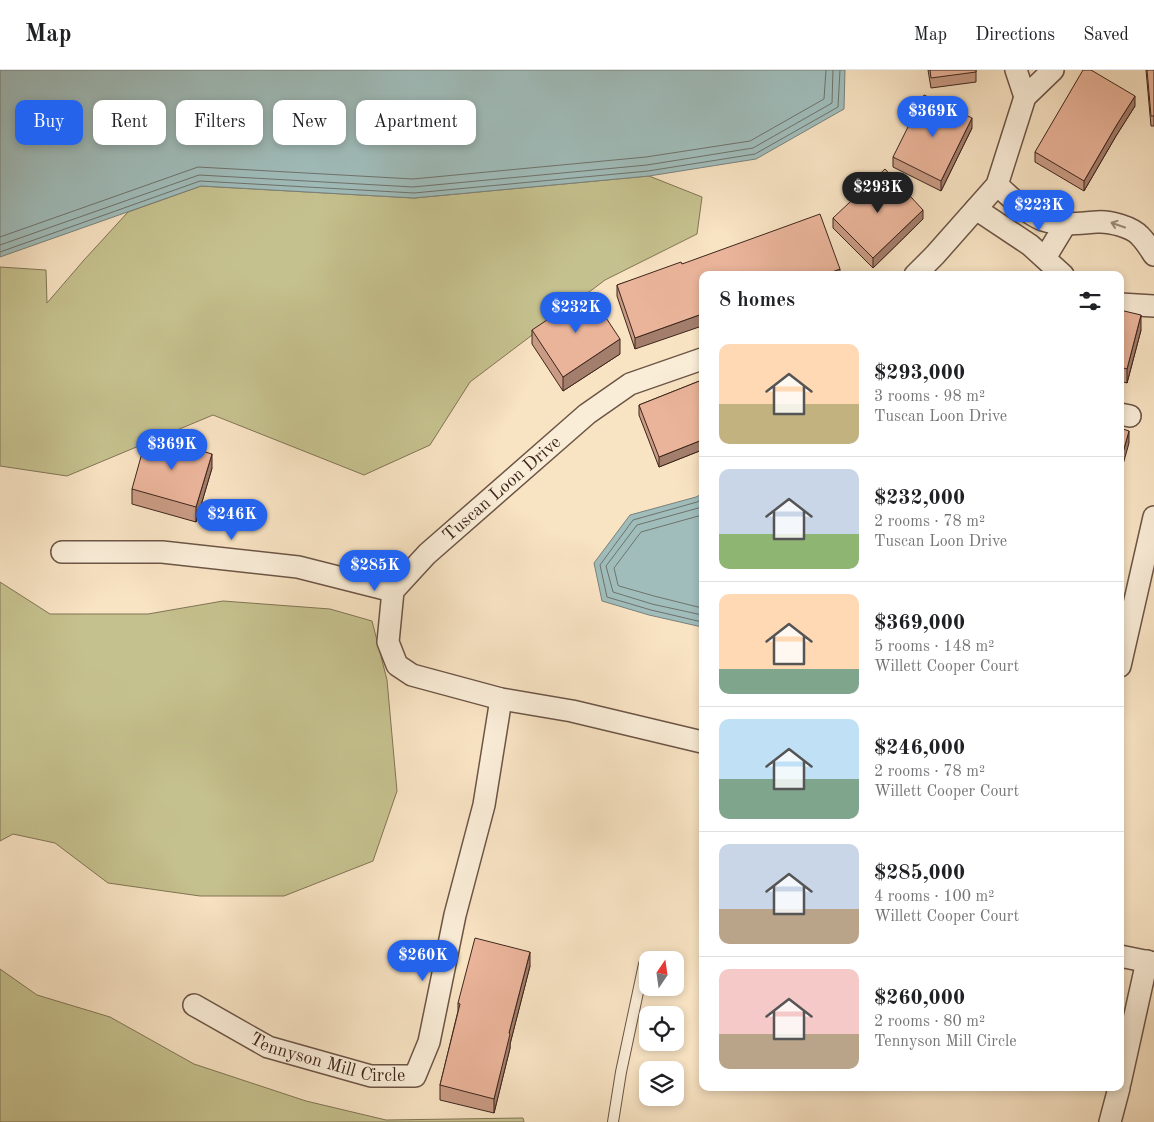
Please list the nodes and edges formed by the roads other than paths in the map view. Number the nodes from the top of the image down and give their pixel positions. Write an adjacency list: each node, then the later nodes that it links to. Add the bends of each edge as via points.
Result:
1 (1016, 70): 3 (street)
2 (1052, 70): 3 (street)
3 (1025, 97): 4 (street)
4 (997, 185): 5 (street); 6 (street, via 1029,212 1044,220)
5 (976, 209): 8 (street, via 1030,244); 9 (street)
6 (1065, 224): 7 (street, one-way to 6, via 1139,235 1112,222); 8 (street)
7 (1154, 255)
8 (1045, 258): 10 (street)
9 (919, 271)
10 (1059, 271)
11 (1124, 304): 12 (street)
12 (1154, 306)
13 (699, 360): 16 (street, Tuscan Loon Drive, via 630,384 587,414 427,554)
14 (1154, 517): 17 (street)
15 (62, 552): 16 (street, via 162,552 298,567)
16 (393, 591): 18 (street, via 388,642 397,665 412,675)
17 (1124, 648)
18 (501, 699): 19 (street, via 572,711); 23 (street, Tennyson Mill Circle, via 484,805 429,1042 416,1076 371,1076 268,1047)
19 (699, 741)
20 (1124, 957): 21 (street)
21 (1150, 962): 24 (street)
22 (639, 987): 26 (lane)
23 (194, 1004)
24 (1124, 1066)
25 (1118, 1091): 27 (street)
26 (613, 1122)
27 (1110, 1122)

